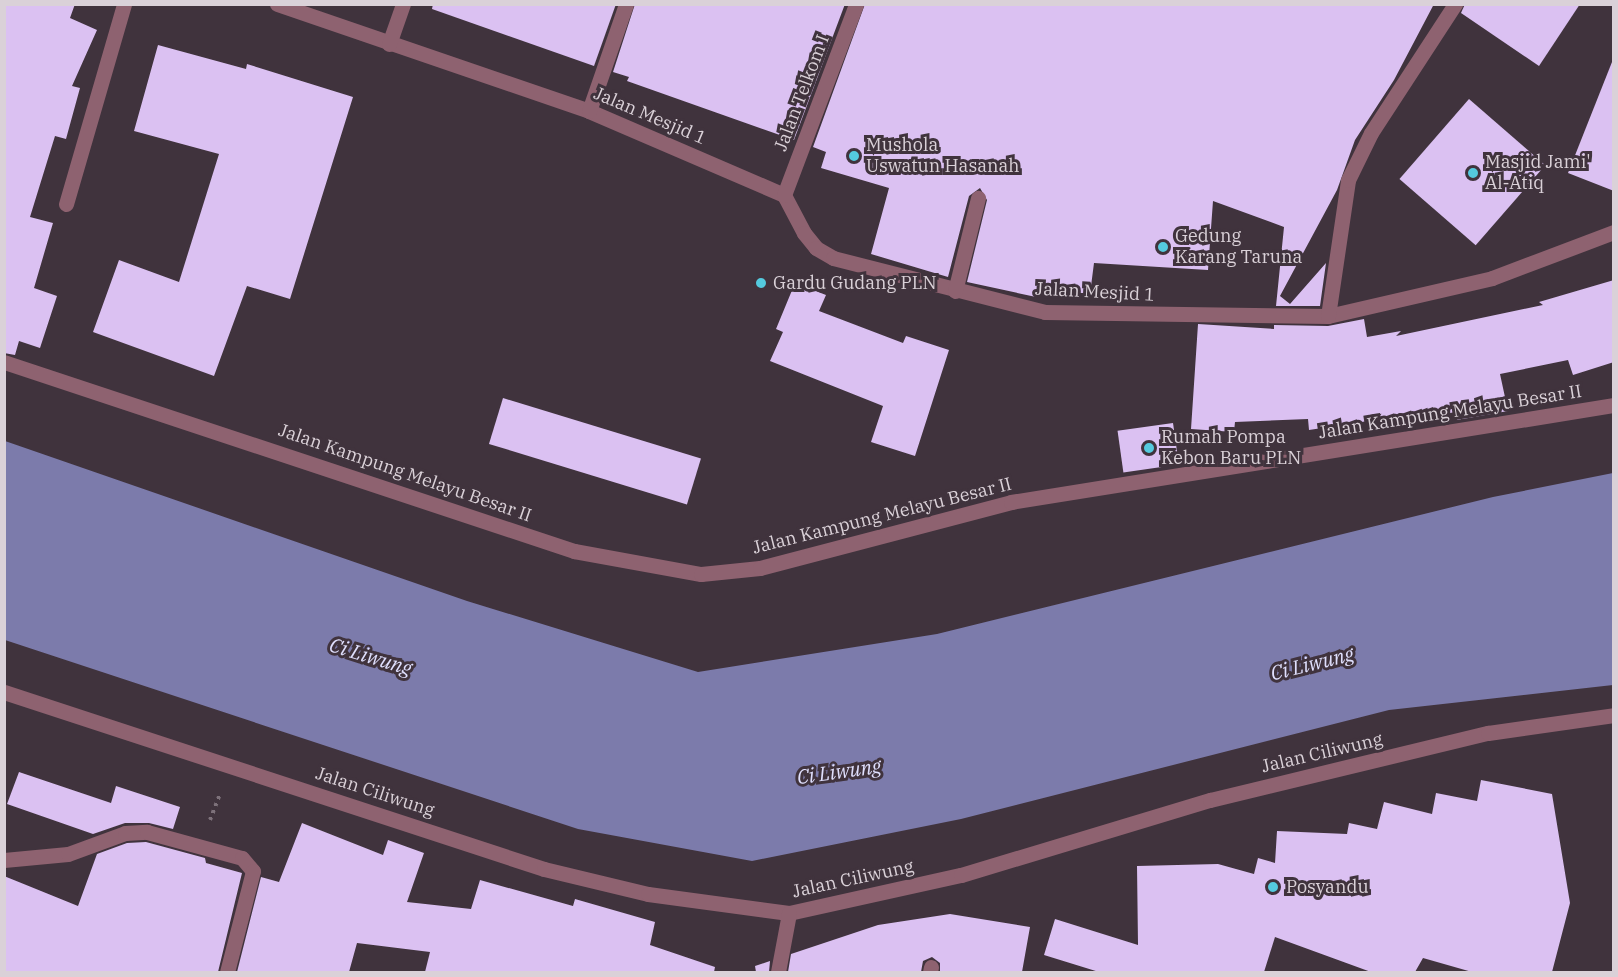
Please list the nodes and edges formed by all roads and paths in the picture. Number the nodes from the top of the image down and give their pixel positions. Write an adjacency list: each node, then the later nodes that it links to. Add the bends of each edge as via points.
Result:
1 (124, 4): 11 (street)
2 (277, 4): 7 (street, Jalan Mesjid 1)
3 (403, 4): 7 (street)
4 (626, 4): 8 (street)
5 (856, 4): 9 (street, Jalan Telkom I)
6 (1455, 4): 14 (street, via 1371,134 1348,180)
7 (389, 44): 8 (street, Jalan Mesjid 1)
8 (589, 111): 9 (street, Jalan Mesjid 1)
9 (784, 195): 13 (street, Jalan Mesjid 1, via 804,233 816,248 833,258)
10 (978, 198): 13 (street)
11 (66, 204)
12 (1614, 232): 14 (street, Jalan Mesjid 1, via 1492,278)
13 (955, 291): 14 (street, Jalan Mesjid 1, via 1045,312)
14 (1328, 316)
15 (4, 362): 16 (street, Jalan Kampung Melayu Besar II, via 574,550 701,574 760,568 1011,502)
16 (1614, 405)
17 (4, 692): 19 (street, Jalan Ciliwung)
18 (1614, 714): 22 (street, Jalan Ciliwung, via 1488,733 1210,800 961,875)
19 (230, 765): 20 (path); 22 (street, Jalan Ciliwung, via 544,868 648,894)
20 (200, 849): 21 (street, via 147,832 125,833 68,854); 23 (street, via 242,858 253,868)
21 (4, 860)
22 (789, 914): 24 (street)
23 (227, 972)
24 (778, 972)

